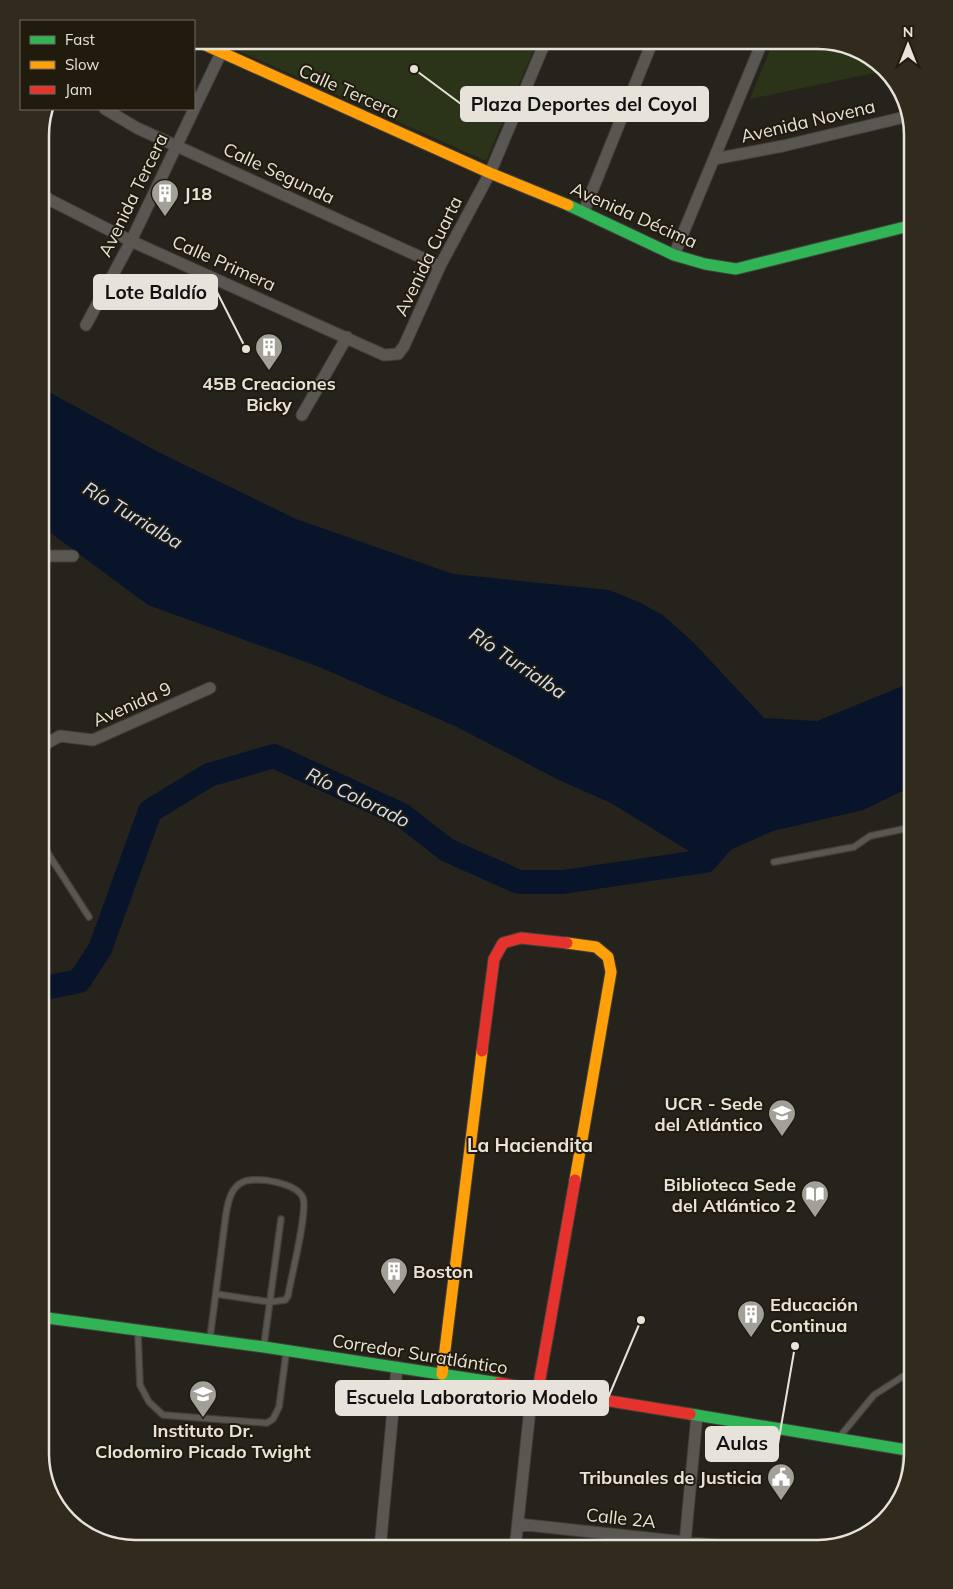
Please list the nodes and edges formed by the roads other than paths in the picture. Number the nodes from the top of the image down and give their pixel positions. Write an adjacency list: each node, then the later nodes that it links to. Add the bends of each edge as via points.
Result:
1 (213, 49): 5 (street, Calle Tercera)
2 (542, 49): 12 (street, Avenida Cuarta)
3 (649, 49): 14 (street)
4 (759, 49): 11 (street)
5 (221, 53): 6 (street, Avenida Tercera); 12 (street, Calle Tercera)
6 (195, 109)
7 (107, 110): 10 (street, Calle Segunda)
8 (195, 110): 10 (street, Avenida Tercera)
9 (903, 118): 11 (street, Avenida Novena)
10 (178, 146): 16 (street, Avenida Tercera); 18 (street, Calle Segunda)
11 (714, 159): 17 (street)
12 (490, 173): 14 (street, Avenida Décima); 18 (street, Avenida Cuarta)
13 (49, 199): 16 (street, Calle Primera)
14 (584, 211): 17 (street, Avenida Décima)
15 (904, 227): 17 (street, Avenida Décima, via 736,270)
16 (131, 241): 19 (street, Avenida Tercera); 20 (street, Calle Primera)
17 (674, 255)
18 (440, 266): 21 (street, Avenida Cuarta)
19 (86, 325)
20 (347, 337): 21 (street, Calle Primera, via 384,355); 22 (street)
21 (398, 354)
22 (302, 415)
23 (49, 556): 24 (street)
24 (73, 556)
25 (210, 688): 26 (street, Avenida 9, via 92,740 60,736)
26 (49, 742)
27 (904, 828): 29 (lane, via 870,836 854,847)
28 (49, 855): 30 (lane)
29 (774, 862)
30 (89, 917)
31 (281, 1219): 33 (lane)
32 (216, 1294): 33 (lane); 33 (lane, via 231,1194 244,1182 257,1180 288,1184 303,1198 304,1212 288,1296 285,1300); 36 (lane)
33 (270, 1302): 37 (lane)
34 (49, 1318): 35 (street, Corredor Suratlántico)
35 (138, 1331): 36 (street, Corredor Suratlántico); 38 (lane, via 140,1385 149,1402 163,1415 267,1422 279,1406)
36 (210, 1340): 37 (street, Corredor Suratlántico)
37 (264, 1347): 38 (street, Corredor Suratlántico)
38 (287, 1352): 39 (street, Corredor Suratlántico)
39 (397, 1367): 40 (street, Corredor Suratlántico); 47 (street)
40 (442, 1374): 42 (street, Corredor Suratlántico); 42 (street, via 494,959 503,943 521,938 596,947 608,957 611,972)
41 (904, 1376): 44 (lane, via 874,1395)
42 (535, 1390): 43 (street, Corredor Suratlántico); 46 (street)
43 (698, 1415): 44 (street, Corredor Suratlántico); 50 (street)
44 (840, 1438): 45 (street, Corredor Suratlántico)
45 (904, 1450)
46 (518, 1524): 48 (street); 49 (street, Calle 2A)
47 (381, 1540)
48 (516, 1540)
49 (659, 1540)
50 (685, 1540)

